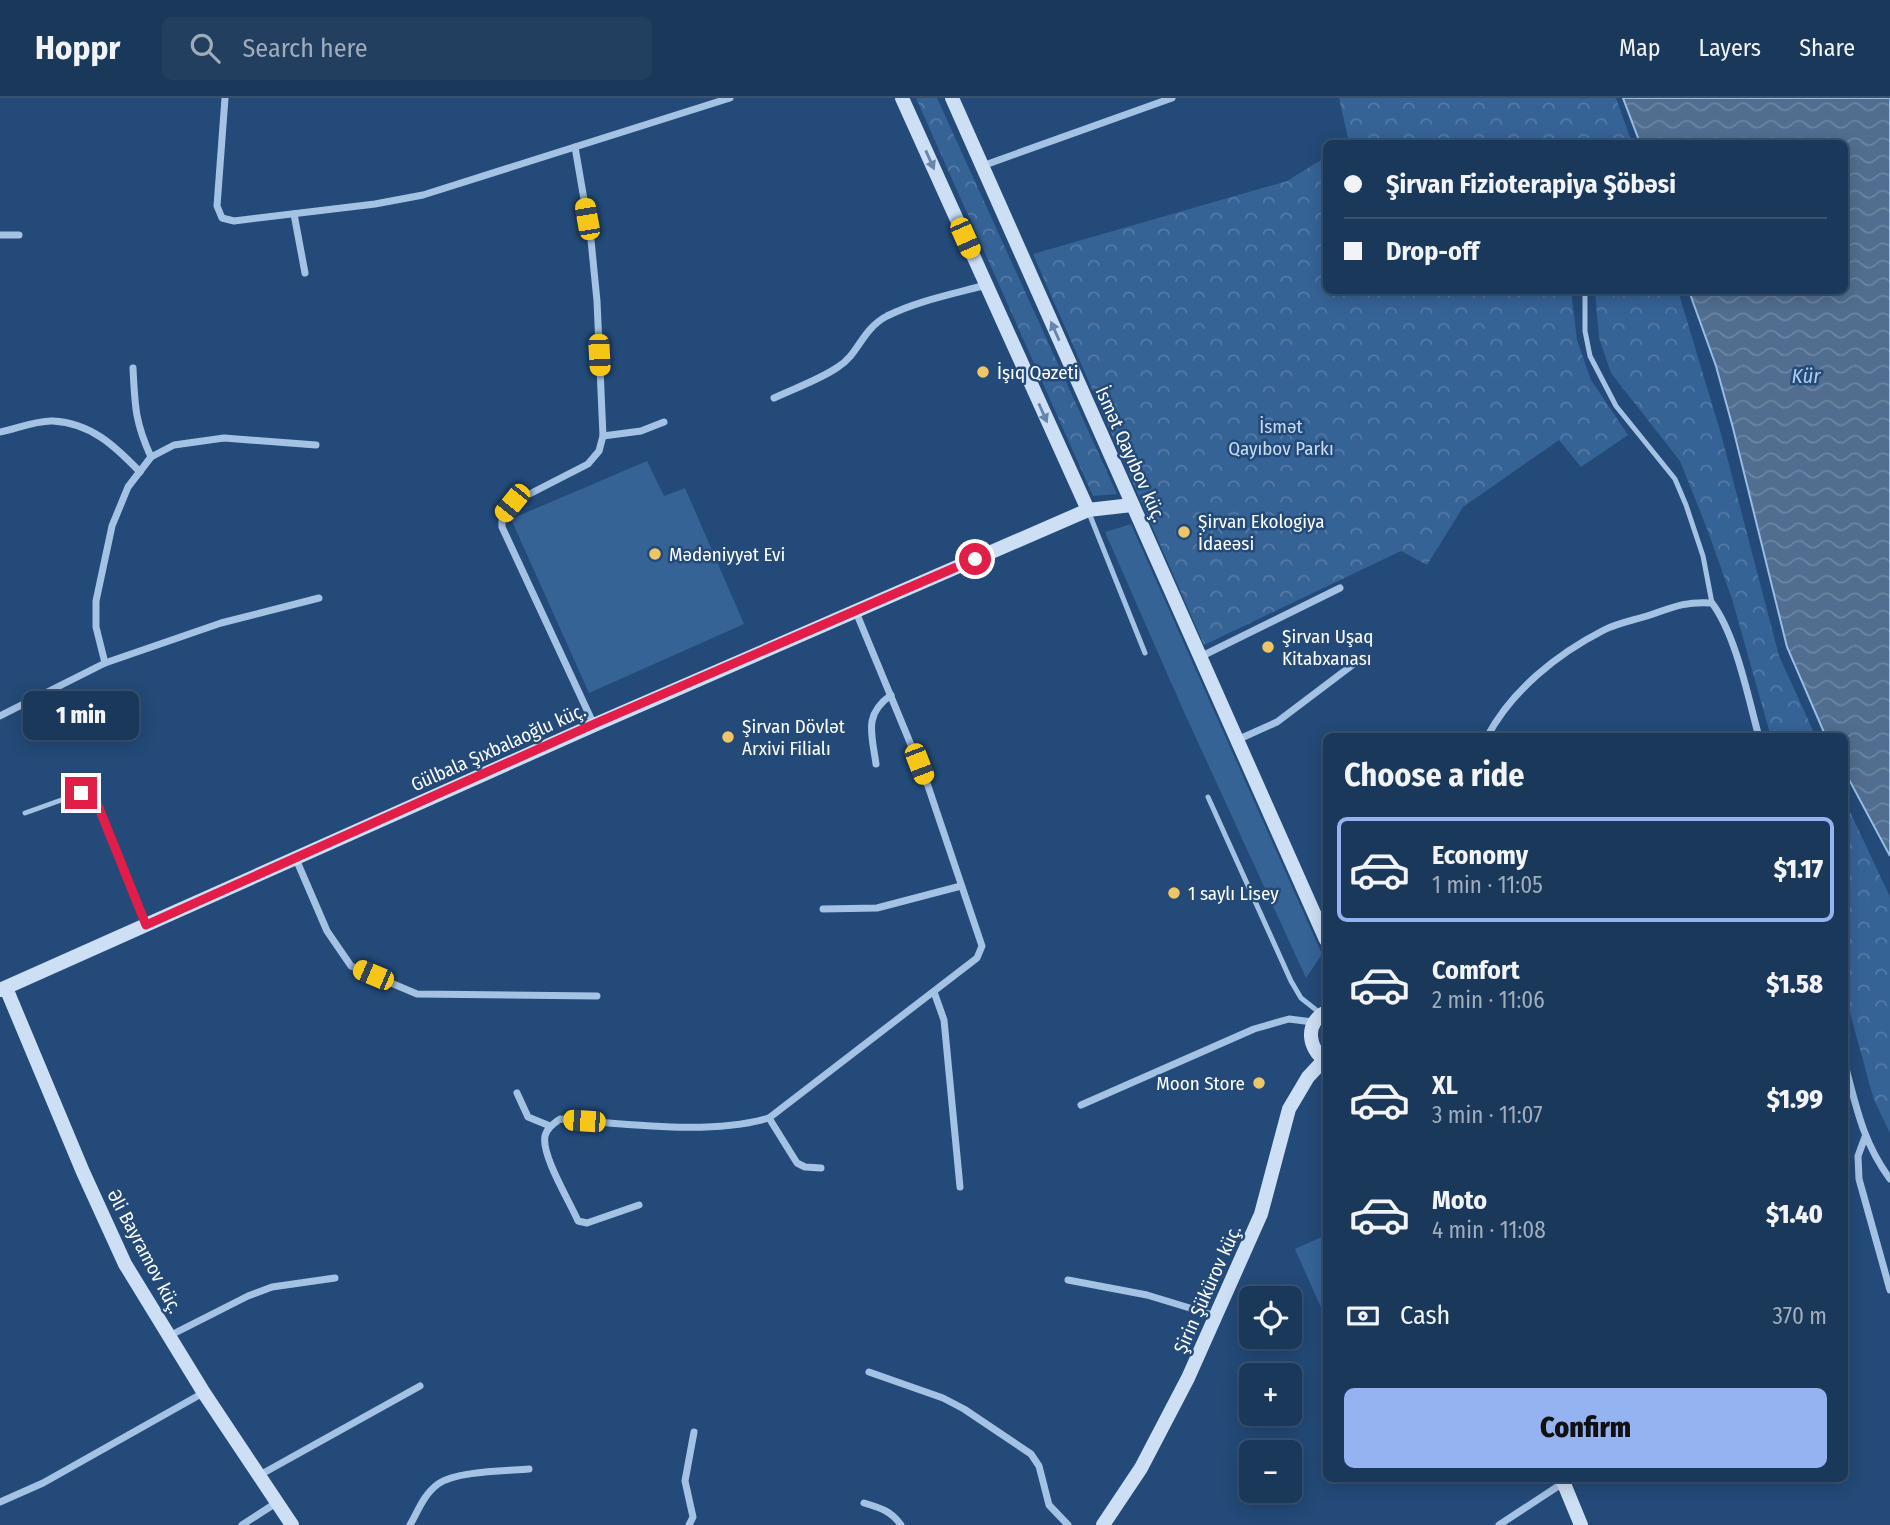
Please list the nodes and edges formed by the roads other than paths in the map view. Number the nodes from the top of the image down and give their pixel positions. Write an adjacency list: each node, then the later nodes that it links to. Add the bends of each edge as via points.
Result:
1 (226, 98): 8 (street, via 217,206 222,218 234,221)
2 (730, 98): 6 (street)
3 (902, 98): 12 (street, one-way to 12)
4 (952, 98): 7 (street, İsmət Qayıbov küç.)
5 (1172, 98): 7 (street)
6 (575, 147): 8 (street, via 423,195); 18 (street, via 593,264)
7 (982, 166): 22 (street, İsmət Qayıbov küç., one-way to 7)
8 (294, 214): 11 (street)
9 (0, 235): 10 (street)
10 (19, 235)
11 (305, 273)
12 (986, 285): 15 (street, via 886,317 871,326 839,367); 23 (street, one-way to 23)
13 (1585, 294): 26 (lane, via 1590,356 1616,406 1675,479 1703,556)
14 (133, 368): 20 (street, via 138,429)
15 (774, 398)
16 (664, 422): 18 (street, via 641,431)
17 (0, 432): 21 (street, via 52,421 88,428 111,442)
18 (603, 436): 34 (street, via 599,451 588,464 512,503 502,514 502,527)
19 (316, 445): 20 (street, via 224,438 174,445)
20 (151, 457): 21 (street)
21 (139, 472): 31 (street, via 112,526 96,601 96,627)
22 (1132, 505): 23 (street, Gülbala Şıxbalaoğlu küç.); 29 (street, İsmət Qayıbov küç.)
23 (1088, 510): 27 (street, Gülbala Şıxbalaoğlu küç.); 28 (lane)
24 (1340, 587): 29 (street)
25 (319, 598): 31 (street, via 221,623)
26 (1712, 603): 35 (street, via 1692,601 1605,629 1552,663 1520,691); 36 (street, via 1721,615)
27 (856, 611): 32 (street); 34 (street, Gülbala Şıxbalaoğlu küç.)
28 (1145, 653)
29 (1200, 657): 37 (street, İsmət Qayıbov küç.)
30 (1363, 657): 37 (street, via 1277,722)
31 (105, 663): 33 (street)
32 (891, 695): 38 (street, via 874,711); 42 (street, via 928,786)
33 (0, 716)
34 (594, 724): 41 (street, Gülbala Şıxbalaoğlu küç.)
35 (1489, 733)
36 (1758, 733)
37 (1237, 740): 45 (street, İsmət Qayıbov küç.)
38 (876, 764)
39 (1208, 797): 49 (lane, via 1291,981)
40 (25, 813): 44 (lane, via 81,793 95,798)
41 (296, 859): 44 (street, Gülbala Şıxbalaoğlu küç.); 48 (street, via 327,931 351,966 417,994)
42 (961, 887): 43 (street, via 877,908); 47 (street, via 982,946 977,958)
43 (823, 909)
44 (146, 925): 46 (street, Gülbala Şıxbalaoğlu küç.)
45 (1323, 933)
46 (2, 985): 66 (street, Əli Bayramov küç., via 125,1264)
47 (934, 992): 55 (street); 60 (street, via 944,1020)
48 (597, 996)
49 (1321, 1016): 50 (street, via 1311,1032 1311,1044); 54 (street, via 1254,1029)
50 (1323, 1059)
51 (1323, 1063): 65 (street, Şirin Şükürov küç., via 1308,1077 1289,1109 1261,1214)
52 (1848, 1076): 57 (street)
53 (517, 1093): 56 (street, via 528,1117)
54 (1082, 1105)
55 (769, 1118): 56 (street, via 708,1128 560,1119); 58 (street, via 797,1163)
56 (550, 1126): 61 (street, via 545,1137 547,1154 579,1221 587,1223)
57 (1865, 1138): 59 (street); 64 (street, via 1858,1156 1859,1179)
58 (821, 1168)
59 (1890, 1179)
60 (960, 1187)
61 (639, 1205)
62 (335, 1278): 66 (street, via 272,1287)
63 (1068, 1280): 65 (street, via 1147,1295)
64 (1890, 1290)
65 (1216, 1317): 84 (street, Şirin Şükürov küç., via 1141,1468)
66 (169, 1336): 69 (street, Əli Bayramov küç.)
67 (869, 1372): 83 (street, via 943,1398 1031,1454 1040,1466 1049,1504)
68 (420, 1386): 72 (street)
69 (204, 1393): 72 (street, Əli Bayramov küç.); 75 (street, via 43,1483)
70 (694, 1432): 81 (street, via 685,1481 692,1517)
71 (529, 1469): 80 (street, via 439,1483)
72 (258, 1476): 76 (street, Əli Bayramov küç.)
73 (1561, 1482): 85 (street)
74 (1562, 1482): 86 (street)
75 (0, 1502)
76 (276, 1503): 78 (street); 79 (street, Əli Bayramov küç.)
77 (864, 1503): 82 (street, via 884,1508)
78 (242, 1525)
79 (292, 1525)
80 (410, 1525)
81 (689, 1525)
82 (901, 1525)
83 (1068, 1525)
84 (1103, 1525)
85 (1499, 1525)
86 (1581, 1525)

